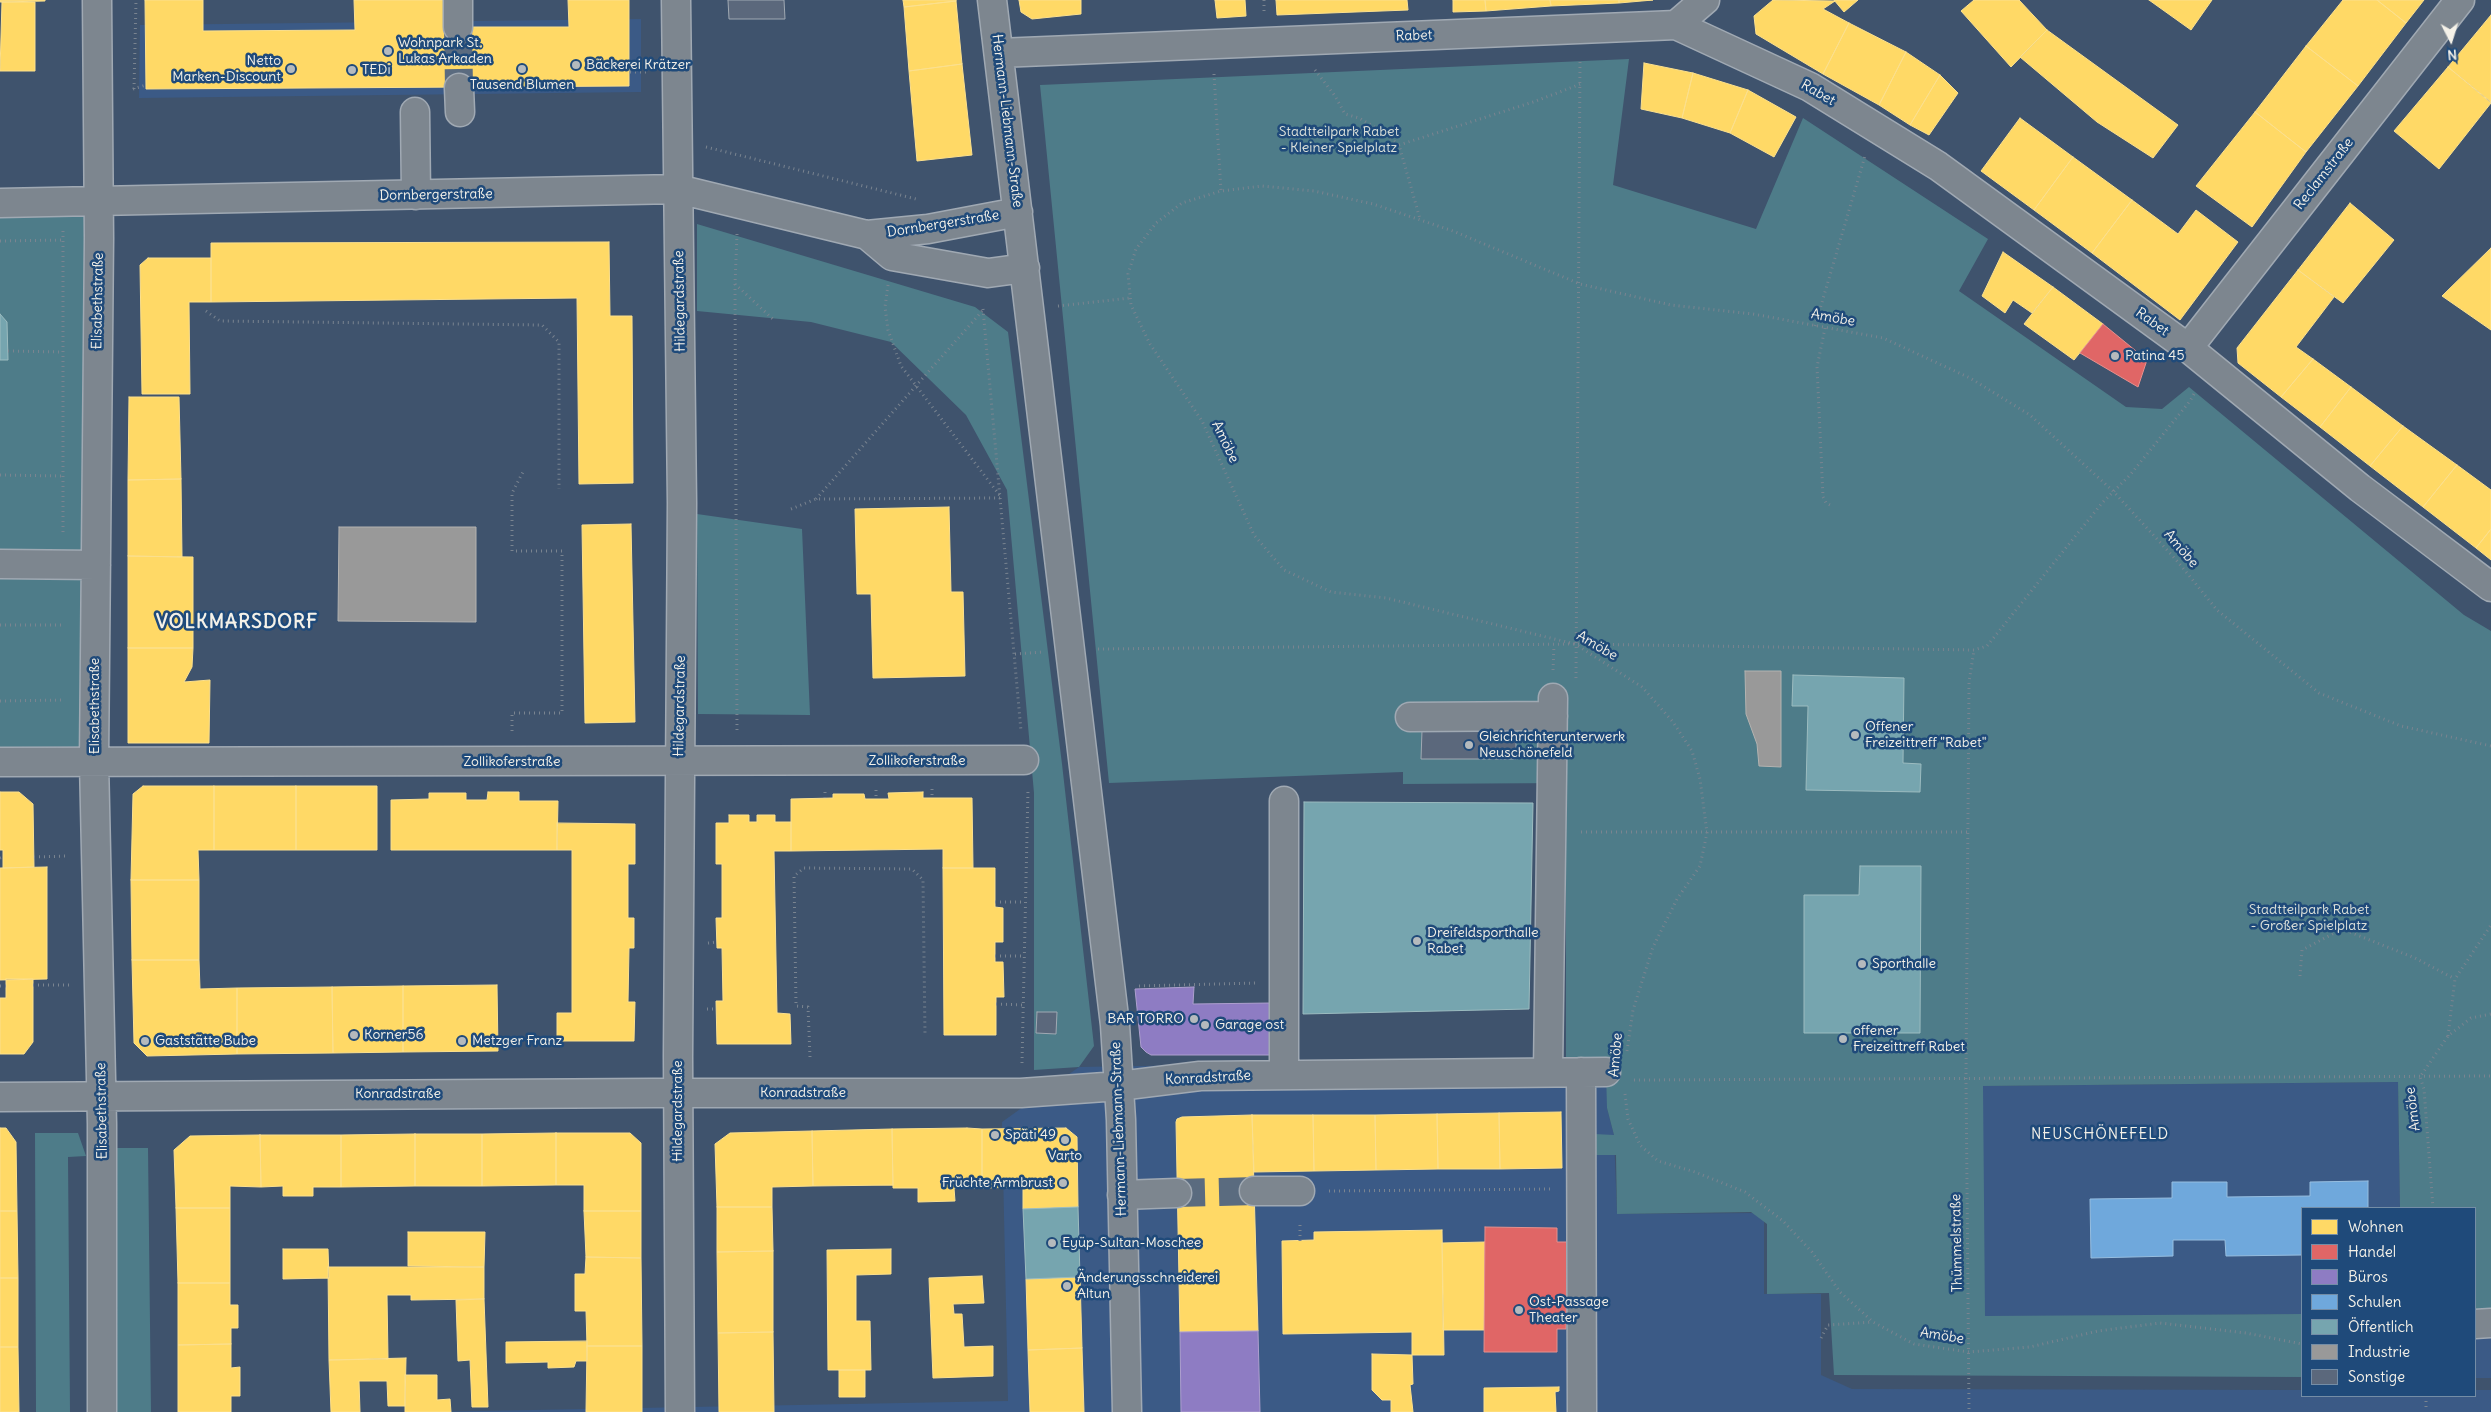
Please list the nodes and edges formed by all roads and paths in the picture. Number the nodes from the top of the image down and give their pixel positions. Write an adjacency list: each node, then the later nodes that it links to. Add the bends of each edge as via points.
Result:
1 (97, 0): 22 (street, Elisabethstraße)
2 (136, 0): 13 (path)
3 (458, 0): 9 (street)
4 (676, 0): 16 (street, Hildegardstraße)
5 (992, 0): 11 (street, Hermann-Liebmann-Straße)
6 (1705, 0): 8 (street)
7 (2460, 0): 42 (street, Reclamstraße)
8 (1676, 25): 10 (street, Rabet); 15 (street, Rabet, via 1810,87)
9 (458, 27)
10 (1213, 44): 11 (street, Rabet); 19 (path)
11 (999, 53): 26 (street, Hermann-Liebmann-Straße)
12 (1317, 72): 17 (path, via 1345,114 1359,118)
13 (134, 89)
14 (415, 112): 20 (street)
15 (1874, 127): 40 (path); 42 (street, Rabet, via 1938,166)
16 (678, 139): 18 (street, Hildegardstraße); 23 (path)
17 (1399, 145): 27 (path); 35 (path, via 1581,84)
18 (678, 189): 20 (street, Dornbergerstraße); 25 (street, Dornbergerstraße); 79 (street, Hildegardstraße, via 682,503)
19 (1221, 191): 27 (path, Amöbe, via 1262,186 1314,191 1373,204); 36 (path, Amöbe, via 1182,203 1156,223 1136,249 1128,274)
20 (416, 195): 22 (street, Dornbergerstraße)
21 (62, 202): 22 (street, Dornbergerstraße); 24 (street, Dornbergerstraße); 30 (path)
22 (98, 202): 29 (street, Elisabethstraße)
23 (926, 202)
24 (0, 203)
25 (739, 204): 28 (street, Dornbergerstraße); 34 (path)
26 (1018, 212): 28 (street, Dornbergerstraße, via 928,229); 33 (street, Hermann-Liebmann-Straße)
27 (1420, 220): 35 (path, Amöbe, via 1453,230)
28 (867, 235): 32 (street, Dornbergerstraße)
29 (99, 238): 30 (path); 58 (street, Elisabethstraße)
30 (63, 240): 31 (path); 44 (path)
31 (0, 241)
32 (892, 256): 33 (street, Dornbergerstraße, via 988,273); 45 (path, via 885,308 888,330 901,366)
33 (1024, 256): 37 (street, Hermann-Liebmann-Straße)
34 (735, 284): 39 (path); 73 (path, via 737,733)
35 (1580, 284): 40 (path, Amöbe, via 1671,304); 64 (path)
36 (1130, 298): 37 (path); 64 (path, Amöbe, via 1150,344 1202,421 1254,536 1284,570 1331,592 1386,598)
37 (1030, 309): 65 (street, Hermann-Liebmann-Straße)
38 (206, 311): 50 (path, via 220,321 542,325 559,342)
39 (775, 321)
40 (1815, 326): 41 (path, Amöbe)
41 (1825, 328): 51 (path, Amöbe, via 1883,338 1970,378 2030,415); 54 (path, via 1817,367 1823,498)
42 (2188, 348): 59 (street, Rabet, via 2360,488)
43 (8, 351): 44 (path)
44 (62, 352): 49 (path)
45 (916, 386): 52 (path); 52 (path, via 983,309); 53 (path)
46 (2190, 401): 51 (path)
47 (524, 470): 78 (path, via 512,493 512,551 562,551 562,713 512,714)
48 (0, 475): 49 (path)
49 (62, 476): 57 (path)
50 (559, 489)
51 (2114, 491): 66 (path, via 1987,646); 74 (path, Amöbe, via 2217,610 2319,693 2401,726)
52 (1002, 498): 53 (path); 67 (path)
53 (816, 499): 55 (path)
54 (1832, 506)
55 (790, 509)
56 (0, 564): 57 (street)
57 (63, 565): 58 (street)
58 (96, 565): 76 (street, Elisabethstraße)
59 (2491, 587)
60 (64, 615): 62 (path)
61 (0, 625): 62 (path)
62 (64, 625): 63 (path)
63 (64, 634)
64 (1575, 644): 65 (path); 66 (path); 87 (path, Amöbe, via 1642,687 1673,722 1692,751 1700,779)
65 (1070, 650): 67 (path); 100 (street, Hermann-Liebmann-Straße)
66 (1974, 650): 86 (path, Thümmelstraße, via 1969,682)
67 (1015, 654): 75 (path)
68 (64, 691): 69 (path)
69 (64, 700): 70 (path); 71 (path)
70 (0, 701)
71 (64, 710)
72 (1410, 717): 85 (street, via 1553,707)
73 (728, 733)
74 (2491, 746)
75 (1024, 760): 79 (street, Zollikoferstraße); 89 (path, via 1028,781)
76 (94, 761): 77 (street, Zollikoferstraße); 78 (street, Zollikoferstraße); 97 (street, Elisabethstraße)
77 (0, 762)
78 (512, 762): 79 (street, Zollikoferstraße)
79 (680, 762): 114 (street, Hildegardstraße)
80 (876, 786): 83 (path)
81 (825, 788): 82 (path)
82 (825, 798)
83 (876, 799)
84 (1284, 801): 95 (street)
85 (1551, 832): 87 (path); 107 (street)
86 (1968, 832): 87 (path); 111 (path, Thümmelstraße)
87 (1707, 833): 108 (path, Amöbe, via 1700,866 1677,899 1653,947 1632,1010)
88 (995, 902): 89 (path)
89 (1025, 902): 92 (path)
90 (2491, 925): 94 (path)
91 (995, 956): 92 (path)
92 (1024, 956): 102 (path)
93 (2300, 976): 94 (path, via 2302,950 2342,929 2415,958)
94 (2455, 979): 105 (path)
95 (1284, 983): 100 (path); 109 (street)
96 (33, 985): 97 (path)
97 (99, 985): 116 (street, Elisabethstraße)
98 (0, 986): 99 (path)
99 (6, 986)
100 (1111, 986): 113 (street, Hermann-Liebmann-Straße)
101 (996, 1004): 102 (path)
102 (1023, 1005): 115 (path)
103 (2491, 1014): 105 (path, Amöbe, via 2471,1018)
104 (925, 1035): 106 (path, via 923,880 912,869 804,868 794,876 796,1006 808,1007)
105 (2448, 1036): 112 (path, Amöbe)
106 (810, 1057)
107 (1548, 1072): 108 (street, Konradstraße); 109 (street, Konradstraße)
108 (1603, 1072): 111 (path, via 1630,1080); 118 (street); 125 (path, Amöbe, via 1640,1145 1658,1161 1746,1192 1783,1221 1812,1252 1840,1292)
109 (1284, 1075): 113 (street, Konradstraße, via 1200,1076)
110 (2491, 1076): 112 (path)
111 (1966, 1077): 112 (path); 130 (path, Thümmelstraße)
112 (2420, 1077): 123 (path, Amöbe, via 2424,1089)
113 (1119, 1086): 115 (street, Konradstraße); 122 (street, Hermann-Liebmann-Straße)
114 (678, 1092): 115 (street, Konradstraße); 116 (street, Konradstraße); 135 (street, Hildegardstraße)
115 (1021, 1093)
116 (102, 1096): 117 (street, Konradstraße); 134 (street, Elisabethstraße)
117 (0, 1097)
118 (1581, 1189): 120 (path); 137 (street)
119 (1254, 1191): 120 (street)
120 (1300, 1191): 124 (path)
121 (1177, 1193): 122 (street)
122 (1122, 1195): 136 (street, Hermann-Liebmann-Straße)
123 (2433, 1207)
124 (1300, 1241)
125 (1873, 1322): 128 (path, via 1828,1325); 130 (path, Amöbe, via 1914,1344)
126 (2491, 1323): 127 (street)
127 (2476, 1324)
128 (1821, 1338)
129 (2301, 1344): 130 (path, Amöbe, via 2246,1333 2160,1323 2098,1331 2030,1346)
130 (1970, 1352): 133 (path, Thümmelstraße)
131 (2426, 1397): 132 (path)
132 (2426, 1408)
133 (1969, 1410)
134 (102, 1412)
135 (680, 1412)
136 (1127, 1412)
137 (1582, 1412)

